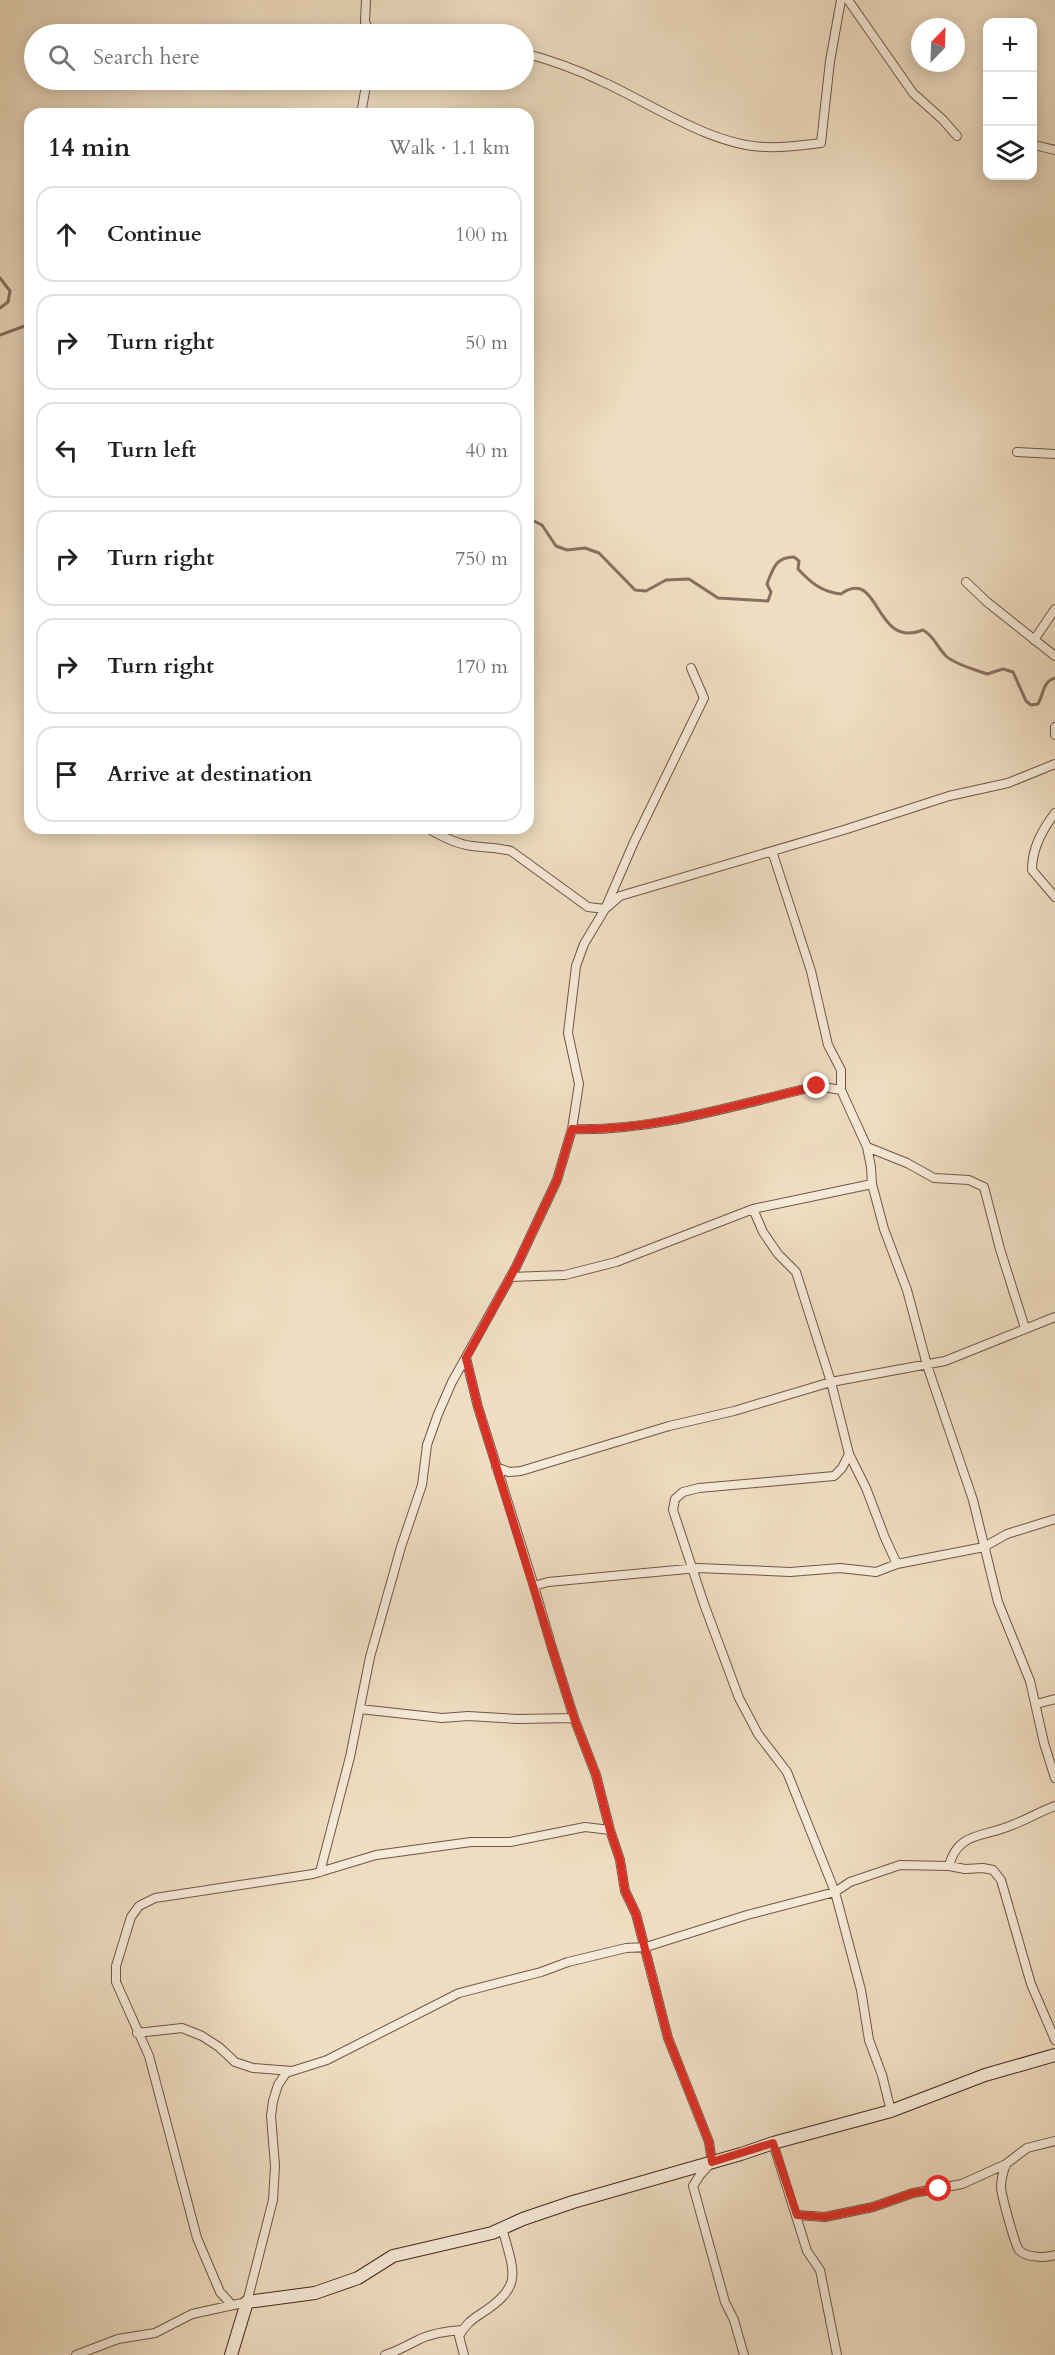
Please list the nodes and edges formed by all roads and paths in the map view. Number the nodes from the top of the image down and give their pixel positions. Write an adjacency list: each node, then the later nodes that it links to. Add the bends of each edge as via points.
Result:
1 (366, 0): 4 (street)
2 (841, 0): 5 (street, via 821,143 765,147 733,141 701,131 600,81)
3 (848, 0): 8 (street, via 913,93)
4 (366, 24)
5 (534, 55)
6 (365, 90): 7 (street)
7 (362, 108)
8 (957, 136)
9 (1037, 146): 10 (street)
10 (1055, 150)
11 (1017, 452): 12 (street)
12 (1055, 454)
13 (966, 582): 15 (street)
14 (1055, 609): 15 (street)
15 (1034, 640): 16 (street)
16 (1055, 656)
17 (691, 668): 25 (street, via 704,698)
18 (1055, 727): 19 (street)
19 (1055, 735)
20 (1055, 764): 23 (street, via 1008,783 949,796)
21 (1055, 813): 24 (street, via 1032,853 1032,870)
22 (438, 834): 25 (street, via 471,846 511,851 588,907)
23 (772, 851): 25 (street, via 620,896); 26 (street, via 811,971 828,1045 841,1071)
24 (1055, 897)
25 (605, 909): 27 (street, via 576,966 568,1033 579,1084)
26 (841, 1090): 27 (street, via 817,1086 637,1126); 28 (street)
27 (572, 1129): 31 (street, via 557,1180)
28 (867, 1147): 29 (street); 33 (street, via 934,1178 969,1180 984,1187)
29 (872, 1184): 30 (street); 35 (street)
30 (753, 1209): 31 (street, via 616,1262 565,1275); 36 (street, via 763,1232 795,1272)
31 (510, 1277): 34 (street)
32 (1055, 1317): 33 (street)
33 (1025, 1328): 35 (street, via 966,1354)
34 (466, 1358): 38 (street); 46 (street, via 427,1445 422,1485 370,1657)
35 (927, 1365): 36 (street); 40 (street, via 973,1500)
36 (831, 1382): 37 (street); 38 (street, via 521,1471)
37 (849, 1454): 41 (street); 42 (street, via 834,1476 683,1492 675,1499 673,1510)
38 (496, 1467): 43 (street)
39 (1055, 1519): 40 (street, via 1007,1534)
40 (984, 1547): 41 (street); 45 (street, via 998,1602)
41 (897, 1564): 42 (street, via 876,1572 840,1568 790,1572)
42 (693, 1569): 43 (street); 53 (street, via 739,1698 758,1734 787,1772)
43 (534, 1586): 47 (street)
44 (1055, 1699): 45 (street)
45 (1036, 1704): 48 (street)
46 (360, 1709): 47 (street, via 442,1718); 52 (street)
47 (574, 1718): 50 (street, via 596,1775)
48 (1055, 1778)
49 (1055, 1806): 51 (street, via 1007,1828 968,1838 952,1855)
50 (610, 1830): 52 (street, via 585,1827 510,1842 471,1842 376,1855); 54 (street, via 625,1891)
51 (949, 1866): 53 (street, via 900,1865 850,1882); 56 (street, via 993,1870 1001,1880 1031,1984)
52 (320, 1872): 55 (street, via 155,1898 138,1906 116,1966 116,1982)
53 (835, 1892): 54 (street); 59 (street, via 861,1990 869,2040)
54 (646, 1947): 58 (street, via 577,1960 459,1993 363,2044); 62 (street, via 668,2038 709,2142)
55 (137, 2033): 58 (street, via 182,2028 202,2036 235,2062 253,2068); 68 (street, via 160,2091 197,2238 220,2292)
56 (1055, 2040)
57 (1055, 2055): 59 (street, via 985,2075)
58 (292, 2071): 67 (street, via 278,2085 273,2101 273,2200)
59 (891, 2111): 61 (street)
60 (1055, 2141): 63 (street, via 1027,2148)
61 (773, 2143): 62 (street); 64 (street)
62 (712, 2162): 65 (street, via 573,2202); 75 (street, via 693,2186)
63 (1006, 2164): 64 (street, via 962,2184 913,2193 873,2207 825,2217); 66 (street, via 1001,2190 1013,2238 1020,2250 1030,2255)
64 (797, 2215): 71 (street, via 807,2251 820,2270)
65 (502, 2228): 67 (street, via 393,2256 358,2278 315,2293); 69 (street, via 513,2279 500,2302)
66 (1055, 2255)
67 (247, 2302): 68 (street); 70 (street)
68 (231, 2304): 72 (street, via 192,2314 155,2333 118,2339)
69 (462, 2330): 73 (street, via 420,2339); 74 (street, via 459,2336)
70 (232, 2353)
71 (834, 2354)
72 (76, 2355)
73 (385, 2355)
74 (464, 2355)
75 (744, 2355)

